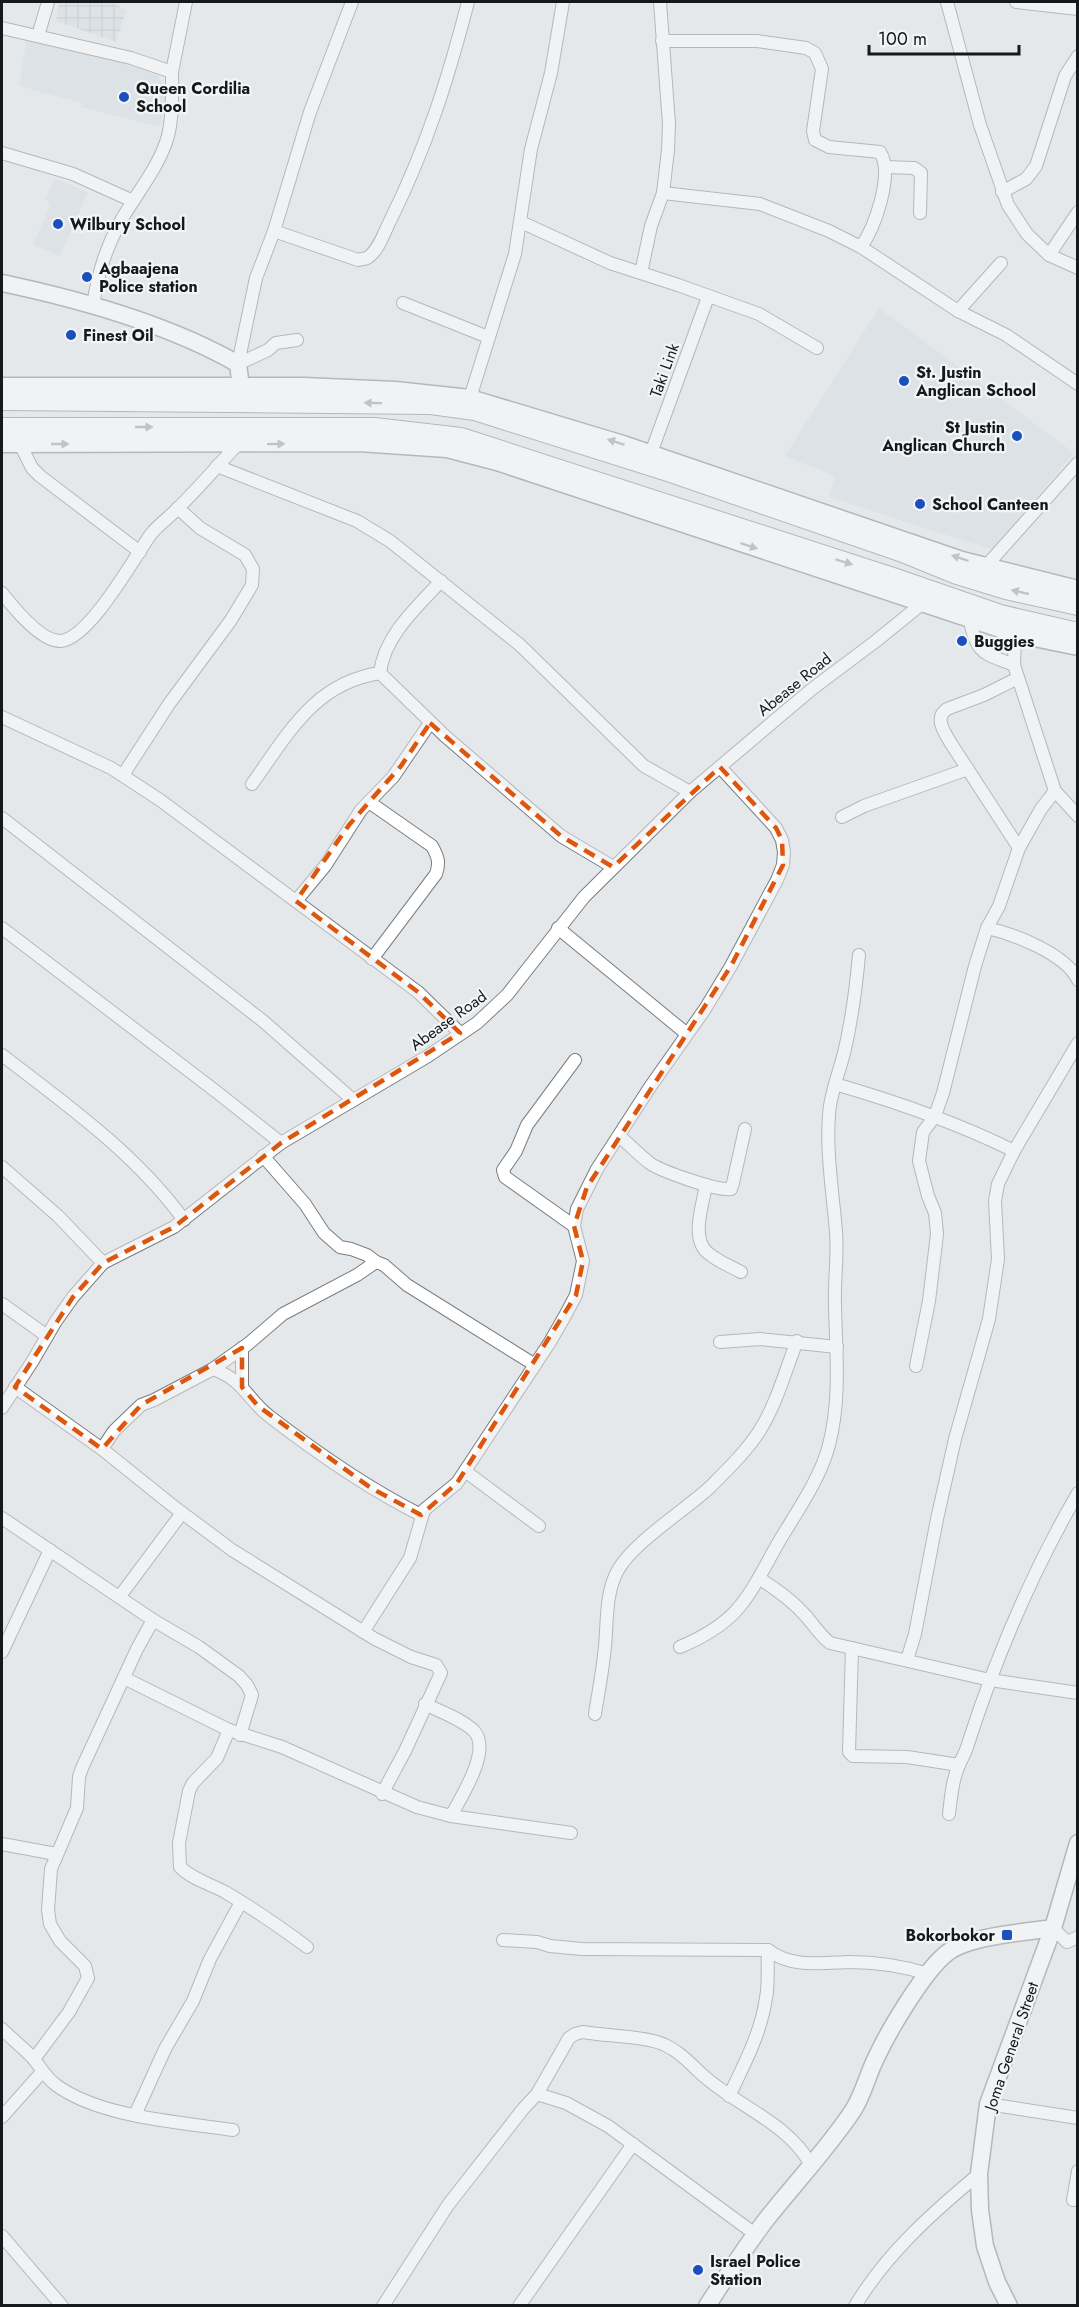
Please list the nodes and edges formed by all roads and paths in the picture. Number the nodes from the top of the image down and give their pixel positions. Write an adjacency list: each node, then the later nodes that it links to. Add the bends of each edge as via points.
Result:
1 (48, 2): 11 (street)
2 (186, 2): 14 (street)
3 (352, 2): 23 (street, via 310,112)
4 (468, 2): 23 (street, via 426,143 376,248 367,258 358,260)
5 (563, 2): 22 (street, via 551,73 531,149)
6 (660, 2): 12 (street)
7 (947, 2): 17 (street)
8 (1016, 2): 9 (street)
9 (1077, 9)
10 (2, 28): 11 (street)
11 (38, 36): 14 (street)
12 (662, 41): 16 (street, via 757,41 806,48 814,53 822,69 815,140 829,147 880,152); 18 (street, via 669,124)
13 (1077, 56): 17 (street, via 1065,76 1036,166 1026,179)
14 (172, 72): 19 (street, via 168,135 152,172)
15 (2, 153): 19 (street, via 72,174)
16 (885, 167): 21 (street, via 914,168 921,173); 24 (street, via 879,208)
17 (1002, 192): 25 (street, via 1017,221)
18 (663, 193): 24 (street, via 760,204); 28 (street)
19 (133, 201): 32 (street, via 107,248)
20 (1077, 212): 25 (street)
21 (920, 213)
22 (521, 222): 28 (street); 34 (street, via 515,254)
23 (274, 231): 37 (street, via 256,278)
24 (861, 247): 33 (street)
25 (1049, 255): 27 (street)
26 (1001, 263): 33 (street)
27 (1077, 268)
28 (641, 273): 30 (street)
29 (2, 283): 32 (street)
30 (708, 297): 36 (street, via 759,314); 51 (street, Taki Link)
31 (403, 303): 34 (street)
32 (93, 306): 37 (street, via 192,340)
33 (958, 311): 38 (street, via 1006,335)
34 (488, 337): 41 (street)
35 (297, 340): 37 (street, via 276,343)
36 (817, 348)
37 (238, 364): 40 (street)
38 (1077, 384)
39 (2, 386): 40 (street)
40 (241, 387): 41 (street, via 395,390)
41 (470, 398): 46 (street)
42 (92, 399): 43 (main road); 44 (main road); 46 (main road, one-way to 42, via 431,404)
43 (2, 400)
44 (92, 427): 45 (main road); 47 (main road, one-way to 47)
45 (2, 428)
46 (553, 429): 51 (street, one-way to 46); 61 (main road, one-way to 46, via 967,577)
47 (194, 436): 49 (street, one-way to 47); 50 (street); 65 (main road, one-way to 65, via 374,428 461,438 896,579)
48 (2, 444): 49 (street)
49 (20, 444): 55 (street, via 40,476)
50 (238, 444): 53 (street); 60 (street, one-way to 60, via 359,443 447,449)
51 (651, 453): 56 (street, one-way to 51, via 962,560)
52 (1077, 463): 56 (street)
53 (217, 466): 54 (street); 57 (street, via 357,520)
54 (178, 508): 55 (street, via 153,532); 74 (street, via 200,528 244,555 253,569 252,585)
55 (140, 552): 59 (street, via 101,608 78,634 62,641 42,635)
56 (987, 565): 58 (street)
57 (441, 581): 68 (street, via 401,626 386,651); 77 (street, via 520,645 644,766)
58 (1077, 589)
59 (2, 593)
60 (924, 602): 62 (street); 72 (street, Abease Road)
61 (1077, 605)
62 (969, 618): 64 (street); 67 (street, via 978,647)
63 (1077, 633): 65 (main road)
64 (1015, 634): 65 (street); 67 (street)
65 (1051, 636): 66 (street)
66 (1077, 647)
67 (1014, 665): 69 (street)
68 (380, 673): 71 (street); 75 (street, via 347,682 313,704)
69 (1018, 678): 73 (street, via 942,712 942,727); 76 (street)
70 (2, 717): 74 (street)
71 (430, 723): 78 (street, via 401,766); 83 (street, via 561,836)
72 (720, 767): 77 (street, Abease Road); 92 (street, via 776,828 782,840 783,865 731,966)
73 (968, 769): 80 (street); 82 (street)
74 (123, 775): 84 (street)
75 (252, 784)
76 (1055, 791): 79 (street); 82 (street)
77 (690, 792): 83 (street, Abease Road)
78 (369, 802): 84 (street); 89 (street, via 432,846 439,857 436,874)
79 (1077, 816)
80 (842, 817)
81 (2, 818): 97 (street, via 254,1014)
82 (1019, 848): 87 (street)
83 (614, 867): 86 (street, Abease Road)
84 (296, 901): 89 (street)
85 (2, 928): 101 (street)
86 (558, 928): 91 (street, Abease Road, via 507,995); 92 (street)
87 (987, 928): 90 (street, via 1008,933 1054,956 1073,971); 98 (street)
88 (860, 955): 96 (street, via 852,1015)
89 (372, 959): 91 (street, via 418,992)
90 (1077, 980)
91 (460, 1033): 97 (street, Abease Road)
92 (687, 1034): 100 (street)
93 (1077, 1043): 102 (street)
94 (2, 1055): 106 (street, via 108,1137 163,1192)
95 (575, 1060): 107 (street, via 527,1125 503,1170 505,1176)
96 (836, 1084): 98 (street); 115 (street, via 829,1114 829,1148 837,1242)
97 (353, 1100): 101 (street, Abease Road)
98 (935, 1116): 102 (street); 118 (street, via 923,1132 919,1161 935,1213 937,1234)
99 (745, 1129): 105 (street, via 731,1189)
100 (619, 1136): 105 (street, via 652,1164); 107 (street, via 584,1194)
101 (281, 1143): 103 (street, Abease Road)
102 (1014, 1150): 138 (street, via 1002,1171 995,1201 998,1259 989,1319 956,1439)
103 (263, 1156): 106 (street, Abease Road); 108 (street, via 324,1233 340,1247)
104 (2, 1167): 109 (street, via 58,1216)
105 (706, 1185): 110 (street, via 698,1232 702,1246)
106 (184, 1220): 109 (street, Abease Road)
107 (574, 1226): 117 (street, via 583,1262 577,1290)
108 (376, 1262): 116 (street, via 283,1314); 117 (street)
109 (103, 1263): 112 (street, Abease Road, via 73,1297)
110 (741, 1272)
111 (2, 1304): 112 (street)
112 (47, 1336): 120 (street, Abease Road)
113 (796, 1341): 114 (street); 115 (street); 143 (street, via 764,1422 750,1443 710,1486 626,1558 617,1571 609,1602)
114 (720, 1342)
115 (837, 1347): 131 (street, via 835,1413 829,1447)
116 (242, 1348): 119 (street); 121 (street)
117 (535, 1365): 124 (street)
118 (916, 1366)
119 (213, 1369): 121 (street, via 235,1379); 123 (street, via 141,1405)
120 (15, 1387): 122 (street, Abease Road); 123 (street)
121 (242, 1387): 127 (street, via 267,1415 371,1488)
122 (2, 1408)
123 (102, 1449): 126 (street)
124 (465, 1471): 127 (street); 129 (street)
125 (1077, 1493): 140 (street, via 1032,1576)
126 (182, 1513): 132 (street); 134 (street, via 232,1550)
127 (421, 1515): 134 (street, via 405,1570)
128 (2, 1518): 130 (street)
129 (539, 1526)
130 (50, 1550): 132 (street); 137 (street)
131 (759, 1578): 135 (street, via 732,1617); 136 (street, via 790,1600 822,1637)
132 (120, 1596): 133 (street)
133 (153, 1620): 139 (street); 144 (street, via 199,1647 248,1685 252,1695)
134 (363, 1632): 142 (street, via 411,1657 436,1665 441,1672)
135 (680, 1647)
136 (852, 1648): 138 (street); 145 (street, via 849,1752 853,1756 921,1758)
137 (2, 1652)
138 (907, 1660): 140 (street)
139 (124, 1678): 144 (street); 152 (street, via 82,1768 77,1808)
140 (990, 1680): 141 (street); 145 (street, via 965,1755)
141 (1077, 1693)
142 (425, 1704): 146 (street); 148 (street, via 479,1737 478,1758)
143 (595, 1714)
144 (235, 1732): 146 (street, via 282,1747); 153 (street, via 189,1791 178,1856 186,1874)
145 (958, 1765): 147 (street)
146 (382, 1794): 148 (street)
147 (949, 1814)
148 (451, 1816): 149 (street)
149 (571, 1833)
150 (1077, 1843): 154 (street, Joma General Street)
151 (2, 1844): 152 (street)
152 (56, 1854): 162 (street, via 50,1879 50,1924 60,1941 85,1966 88,1978)
153 (241, 1902): 157 (street); 167 (street)
154 (1053, 1928): 156 (street); 160 (street, via 965,1944 948,1952); 166 (street, Joma General Street)
155 (503, 1940): 158 (street, via 582,1949)
156 (1072, 1940): 159 (street)
157 (307, 1947)
158 (768, 1950): 160 (street, via 777,1958 802,1963 891,1965); 165 (street, via 763,2013)
159 (1077, 1950)
160 (928, 1974): 172 (street, via 892,2027 857,2104)
161 (2, 2029): 162 (street)
162 (34, 2059): 163 (street)
163 (42, 2072): 167 (street, via 78,2099); 168 (street)
164 (537, 2094): 165 (street, via 569,2038 583,2032 663,2044 691,2062); 171 (street, via 584,2112); 180 (street, via 453,2199)
165 (729, 2096): 172 (street, via 795,2142)
166 (988, 2104): 169 (street); 174 (street, Joma General Street)
167 (135, 2115): 170 (street)
168 (2, 2117)
169 (1077, 2118)
170 (233, 2130)
171 (633, 2144): 176 (street); 181 (street)
172 (811, 2165): 176 (street)
173 (1077, 2171): 175 (street)
174 (979, 2174): 178 (street, Joma General Street, via 985,2246); 183 (street, via 918,2227)
175 (1073, 2200)
176 (755, 2234): 182 (street)
177 (2, 2236): 179 (street)
178 (1008, 2305)
179 (62, 2306)
180 (383, 2306)
181 (519, 2306)
182 (707, 2306)
183 (855, 2306)

